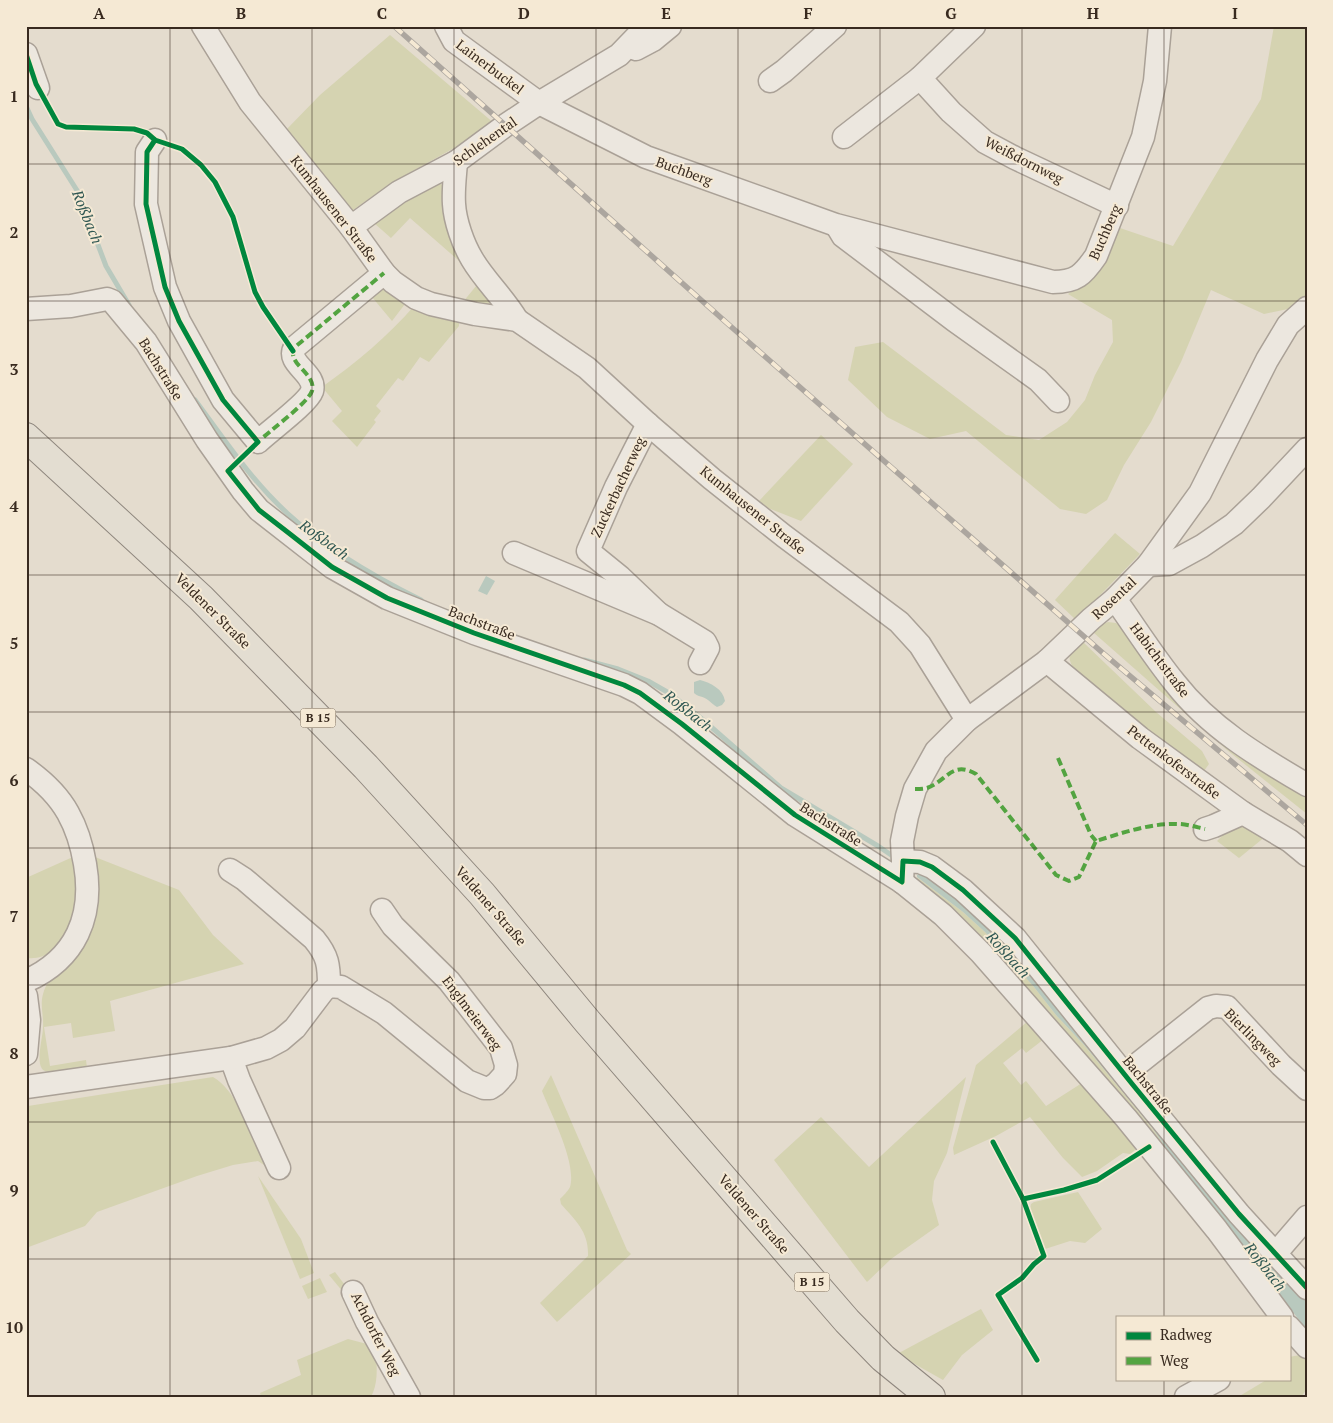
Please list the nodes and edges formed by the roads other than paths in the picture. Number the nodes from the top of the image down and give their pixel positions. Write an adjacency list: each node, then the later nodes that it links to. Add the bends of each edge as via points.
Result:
1 (203, 26): 19 (street, Kumhausener Straße, via 250,102)
2 (446, 26): 13 (street, Lainerbuckel, via 454,41)
3 (647, 26): 9 (street, Schlehental)
4 (670, 26): 9 (street, Schlehental, via 635,50)
5 (835, 26): 11 (street)
6 (974, 26): 10 (street)
7 (1160, 26): 17 (street, Buchberg, via 1155,81 1143,137)
8 (26, 54): 12 (street)
9 (619, 55): 13 (street, Schlehental)
10 (920, 78): 14 (street); 17 (street, Weißdornweg, via 985,142)
11 (770, 81)
12 (38, 88)
13 (539, 103): 16 (street, Schlehental); 18 (street, Buchberg, via 646,157)
14 (844, 137)
15 (155, 140): 20 (street, via 147,152 146,204 165,286 179,322 222,400 258,442 304,402 312,389 311,382 293,358 295,347)
16 (456, 162): 19 (street, Schlehental, via 399,192); 23 (street, Kumhausener Straße, via 454,205 461,233 471,258)
17 (1117, 206): 18 (street, Buchberg, via 1092,263 1077,278 1067,282 1053,282)
18 (836, 225): 24 (street, Buchberg, via 843,236 1038,380)
19 (351, 227): 20 (street, Kumhausener Straße)
20 (384, 273): 23 (street, Kumhausener Straße, via 404,290 431,304)
21 (1307, 308): 30 (street, Rosental, via 1288,325 1200,493)
22 (26, 309): 42 (street, Bachstraße, via 112,301 146,342 243,491 259,510 332,567 396,602 640,693 795,815)
23 (517, 320): 25 (street, Kumhausener Straße, via 587,368)
24 (1058, 402)
25 (648, 424): 28 (street, Zuckerbacherweg); 36 (street, Kumhausener Straße, via 784,536 899,622 920,645)
26 (26, 437): 61 (main road, Veldener Straße / B 15, via 201,598 366,767 482,894 587,1021 847,1321 883,1358)
27 (1307, 449): 30 (street, via 1234,524 1168,564)
28 (588, 551): 31 (street, Zuckerbacherweg); 33 (street, Zuckerbacherweg)
29 (514, 553): 31 (street, Zuckerbacherweg)
30 (1148, 565): 32 (street, Rosental)
31 (574, 580): 33 (street, Zuckerbacherweg)
32 (1115, 599): 34 (street, Rosental); 38 (street, Habichtstraße, via 1175,684 1210,720 1255,754)
33 (659, 614): 35 (street, Zuckerbacherweg, via 705,642 708,648)
34 (1048, 661): 36 (street, Rosental); 39 (street, Pettenkoferstraße, via 1140,738)
35 (700, 663)
36 (968, 720): 42 (street, Rosental, via 936,751 915,789 902,841)
37 (26, 768): 45 (street, via 55,795 68,813 83,852 87,886 85,913 75,940 59,960)
38 (1307, 785)
39 (1243, 813): 40 (street); 41 (street, Pettenkoferstraße)
40 (1206, 829)
41 (1307, 855)
42 (904, 867): 50 (street, Bachstraße, via 920,862 932,867 1016,938); 58 (street, Bachstraße, via 943,915 977,948 1138,1132)
43 (230, 870): 46 (street, via 244,878 314,939 327,959)
44 (382, 910): 46 (street, Englmeierweg, via 393,926 450,981 501,1048 506,1064 505,1074 490,1088 467,1080 384,1013 341,987)
45 (26, 981)
46 (329, 986): 49 (street, via 281,1040)
47 (26, 996): 48 (street, via 29,1020)
48 (26, 1054)
49 (231, 1058): 51 (street); 53 (street)
50 (1125, 1074): 52 (street, Bierlingweg, via 1208,1008 1216,1006 1227,1007); 55 (street, Bachstraße)
51 (26, 1087)
52 (1307, 1089)
53 (279, 1168)
54 (1307, 1217): 55 (street)
55 (1275, 1254): 56 (street, Bachstraße)
56 (1307, 1288)
57 (353, 1292): 60 (street, Achdorfer Weg)
58 (1281, 1316)
59 (1217, 1380): 62 (street)
60 (406, 1396)
61 (931, 1397)
62 (1186, 1397)

